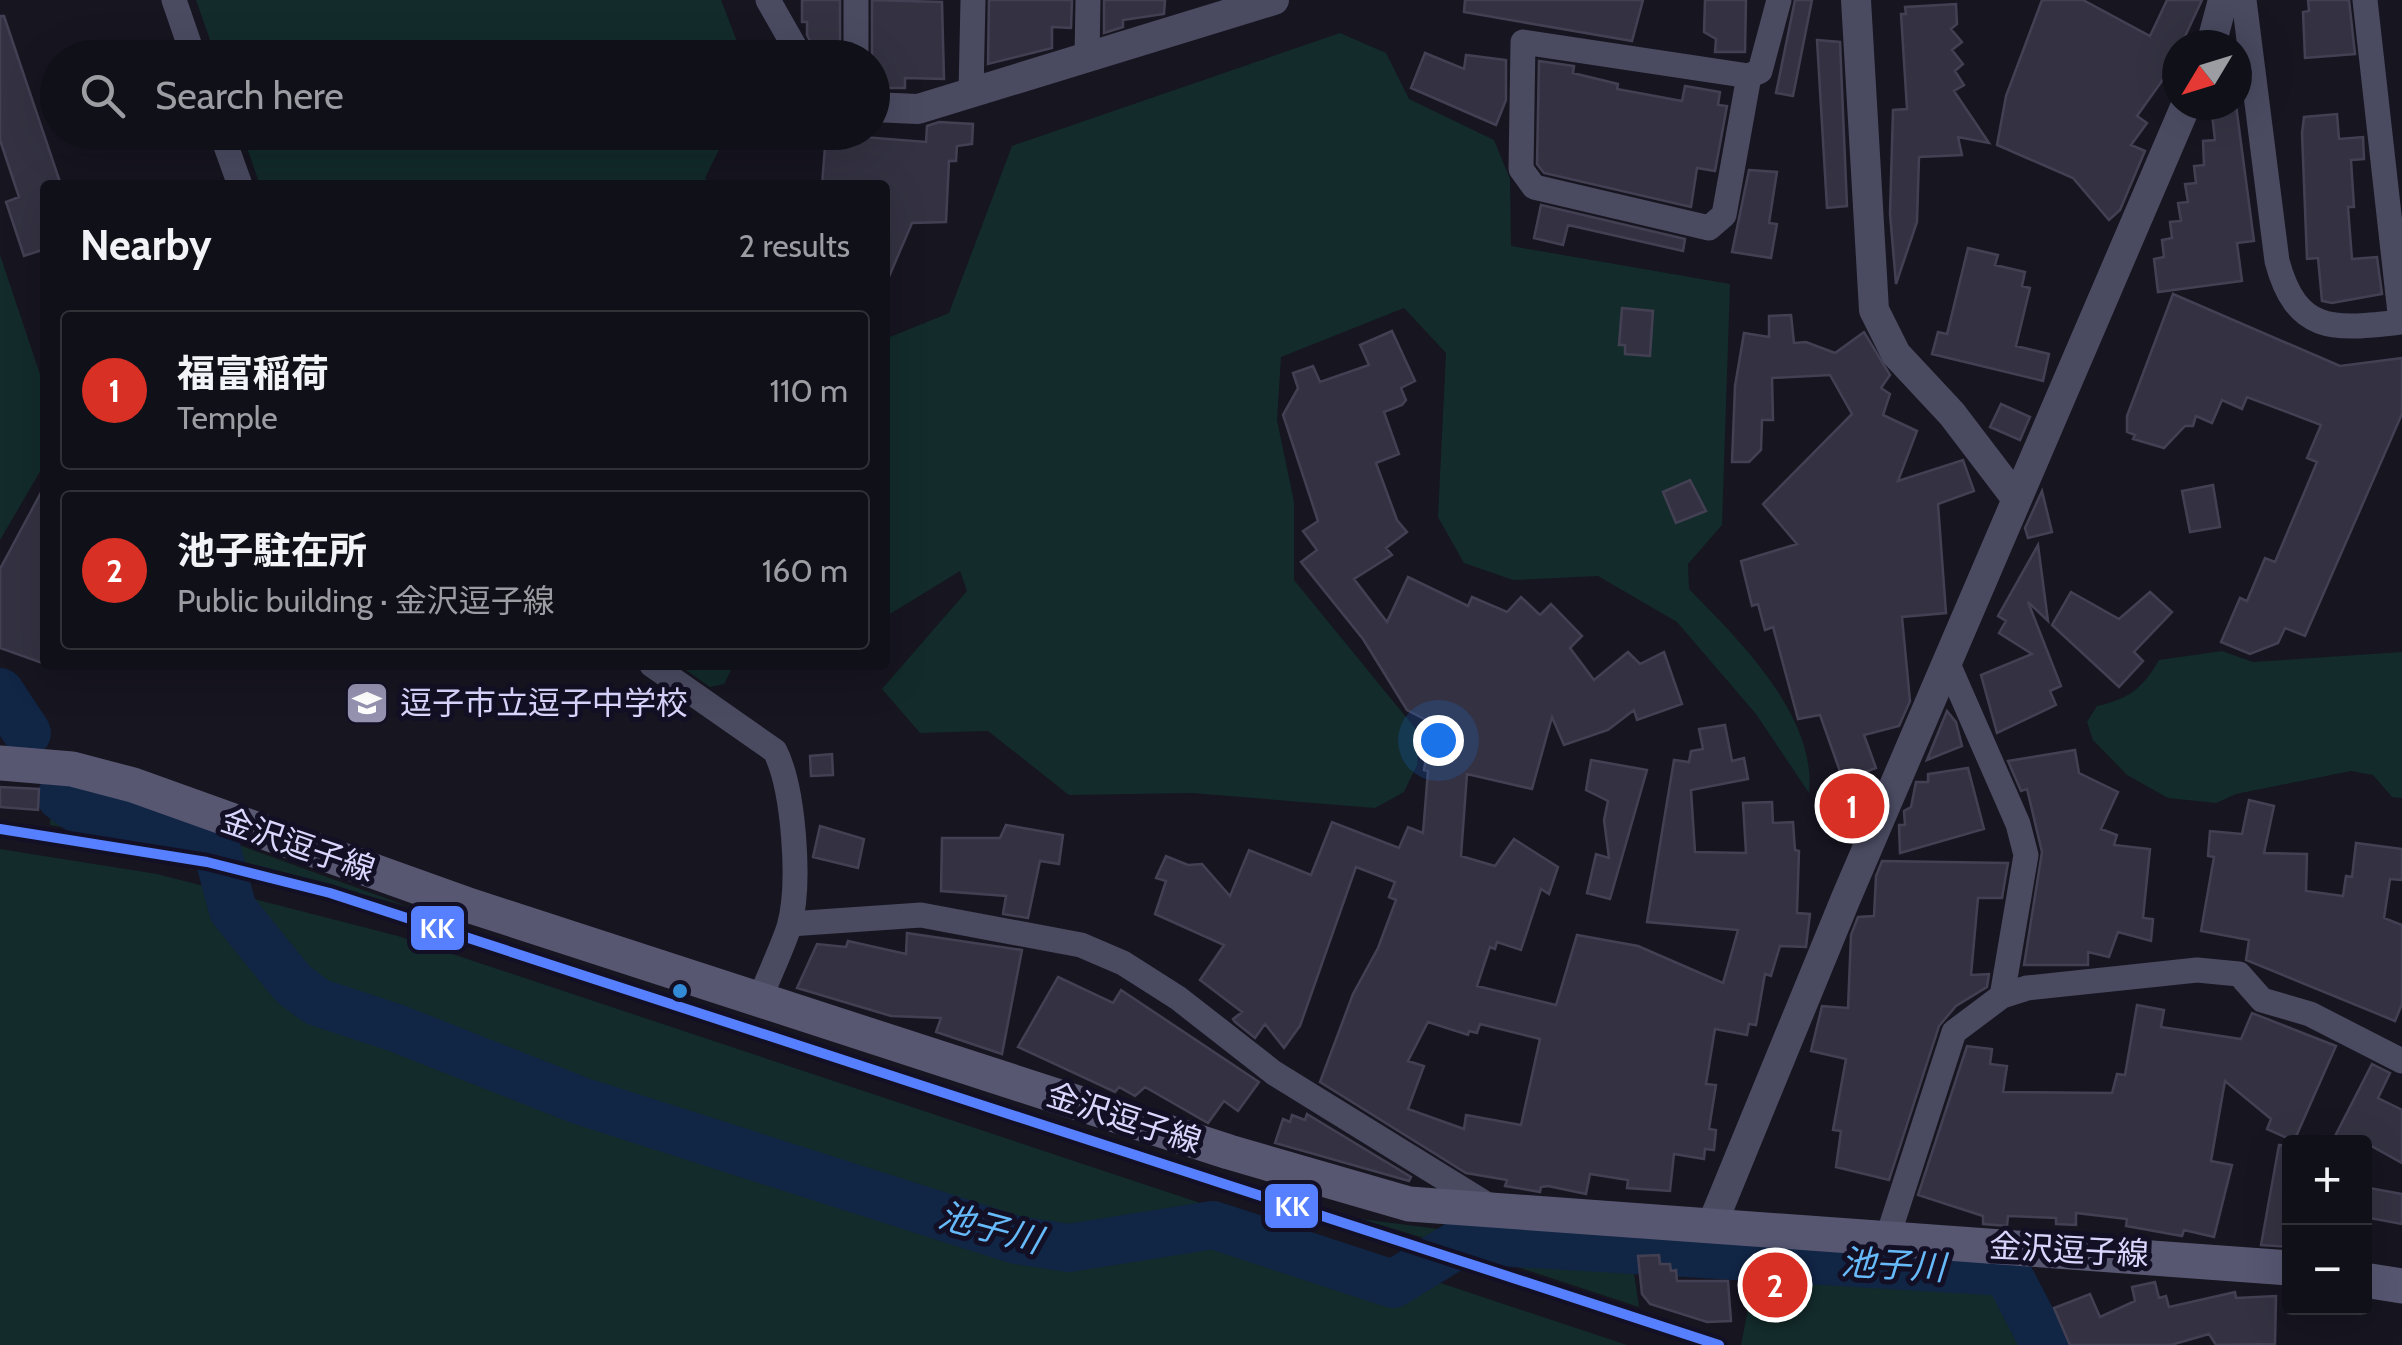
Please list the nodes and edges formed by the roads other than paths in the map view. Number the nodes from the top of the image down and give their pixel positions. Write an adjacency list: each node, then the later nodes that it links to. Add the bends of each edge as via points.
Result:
1 (174, 0): 14 (street)
2 (768, 0): 15 (street)
3 (856, 0): 16 (street)
4 (972, 0): 19 (street)
5 (1088, 0): 17 (street)
6 (1274, 0): 12 (street)
7 (1779, 0): 18 (street, via 1760,71)
8 (1856, 0): 25 (street, via 1874,310 1896,354)
9 (2223, 0): 13 (street)
10 (2244, 0): 24 (street, via 2284,290 2302,313 2326,326)
11 (2365, 0): 24 (street)
12 (1208, 10): 17 (street)
13 (2215, 30)
14 (188, 40)
15 (791, 40)
16 (856, 40)
17 (1087, 57): 19 (street)
18 (1749, 76): 18 (street, via 1523,42 1522,169 1534,187 1709,228 1724,215)
19 (971, 92): 20 (street, via 918,108)
20 (890, 107)
21 (2180, 120): 25 (street)
22 (227, 150): 23 (street)
23 (238, 180)
24 (2401, 322)
25 (2016, 498): 26 (street)
26 (1948, 664): 30 (street, via 2026,855); 34 (street)
27 (659, 670): 29 (street, via 775,751 785,771 790,824)
28 (0, 763): 31 (main road, 金沢逗子線, via 119,781 471,906)
29 (790, 924): 31 (street); 33 (street, via 922,915 1081,945 1178,998 1274,1073)
30 (2002, 996): 32 (street, via 2197,970 2239,974 2262,1000 2310,1014); 35 (street, via 1954,1032)
31 (760, 999): 33 (main road, 金沢逗子線, via 1365,1194)
32 (2402, 1061)
33 (1498, 1212): 34 (main road, 金沢逗子線)
34 (1712, 1227): 35 (main road, 金沢逗子線)
35 (1888, 1240): 36 (main road, 金沢逗子線)
36 (2282, 1267)
37 (2372, 1281): 38 (main road)
38 (2402, 1286)

